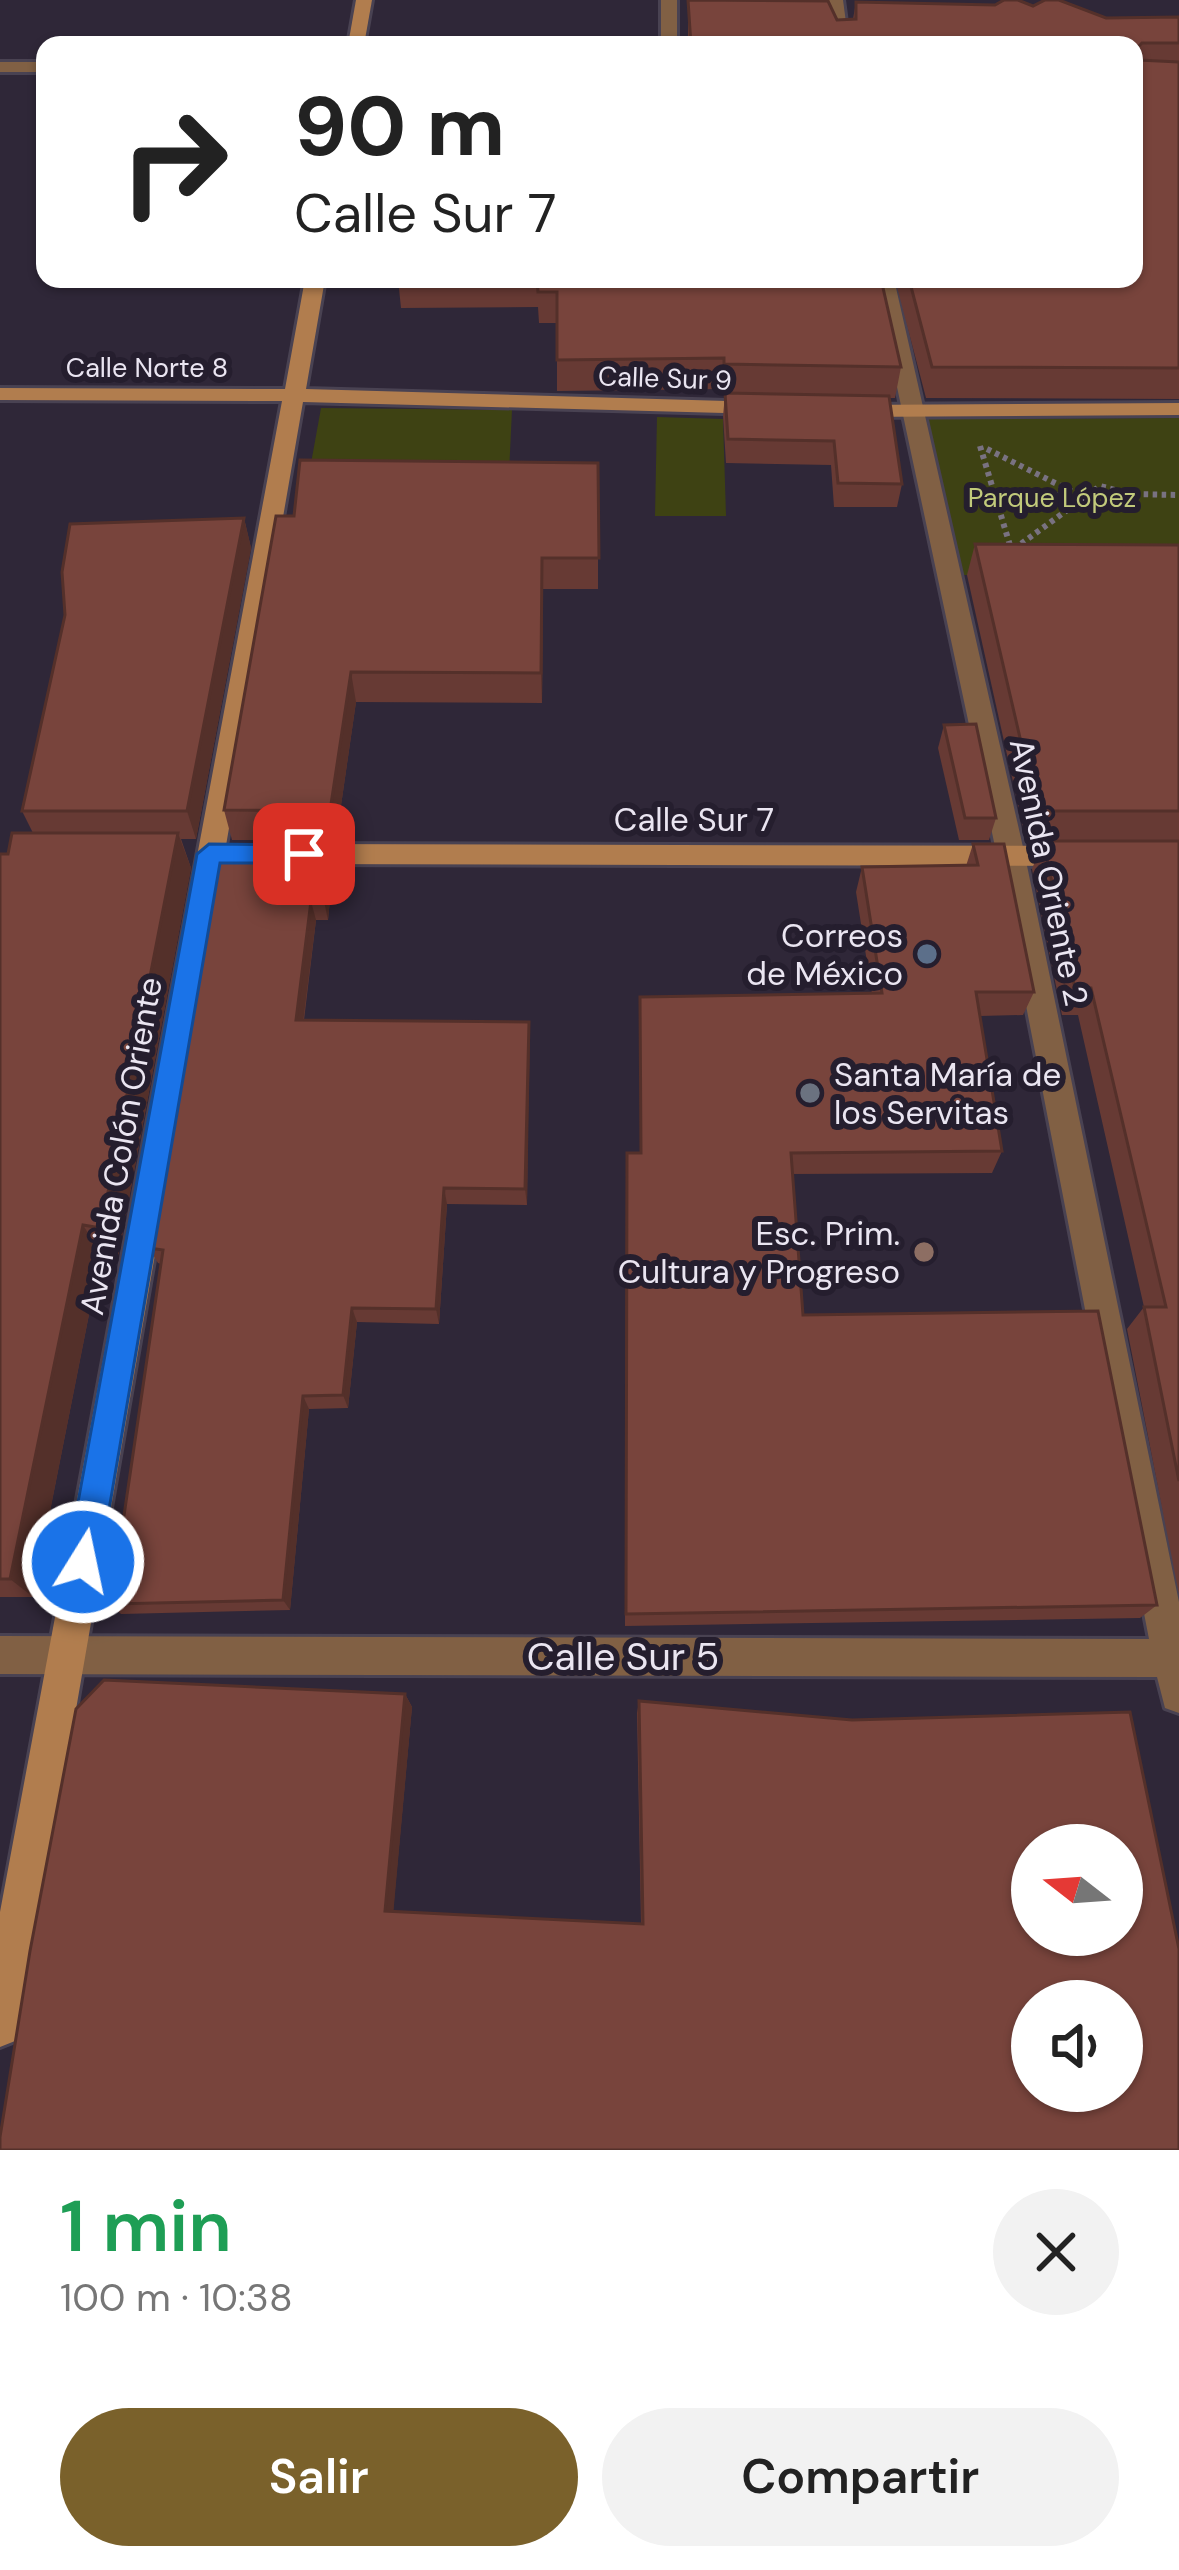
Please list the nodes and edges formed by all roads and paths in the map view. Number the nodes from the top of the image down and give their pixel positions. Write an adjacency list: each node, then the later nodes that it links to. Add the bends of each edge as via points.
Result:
1 (364, 0): 4 (street)
2 (669, 0): 5 (street)
3 (835, 0): 6 (street)
4 (358, 36)
5 (669, 36)
6 (840, 36)
7 (0, 67): 8 (street)
8 (36, 67)
9 (313, 288): 12 (street, Avenida Colón Oriente)
10 (886, 288): 16 (street, Avenida Oriente 2)
11 (0, 394): 12 (street, Calle Norte 8)
12 (294, 395): 13 (street, Calle Sur 9); 23 (street, Avenida Colón Oriente)
13 (791, 409)
14 (1179, 409): 16 (street)
15 (838, 410): 16 (street)
16 (910, 412): 25 (street, Avenida Oriente 2)
17 (994, 493): 20 (path); 20 (path, via 980,445); 21 (path)
18 (1130, 494): 19 (path); 20 (path, via 1107,504); 20 (path, via 1100,486)
19 (1179, 495)
20 (1081, 496): 21 (path)
21 (1011, 552): 22 (path)
22 (1032, 552)
23 (221, 854): 25 (street, Calle Sur 7); 26 (street, Avenida Colón Oriente)
24 (1116, 855): 25 (street, Calle Sur 7)
25 (1010, 856): 28 (street, Avenida Oriente 2)
26 (67, 1654): 27 (street, Calle Sur 5); 28 (street, Calle Sur 5); 29 (street, Avenida Colón Oriente)
27 (0, 1655)
28 (1176, 1670)
29 (0, 2026)

